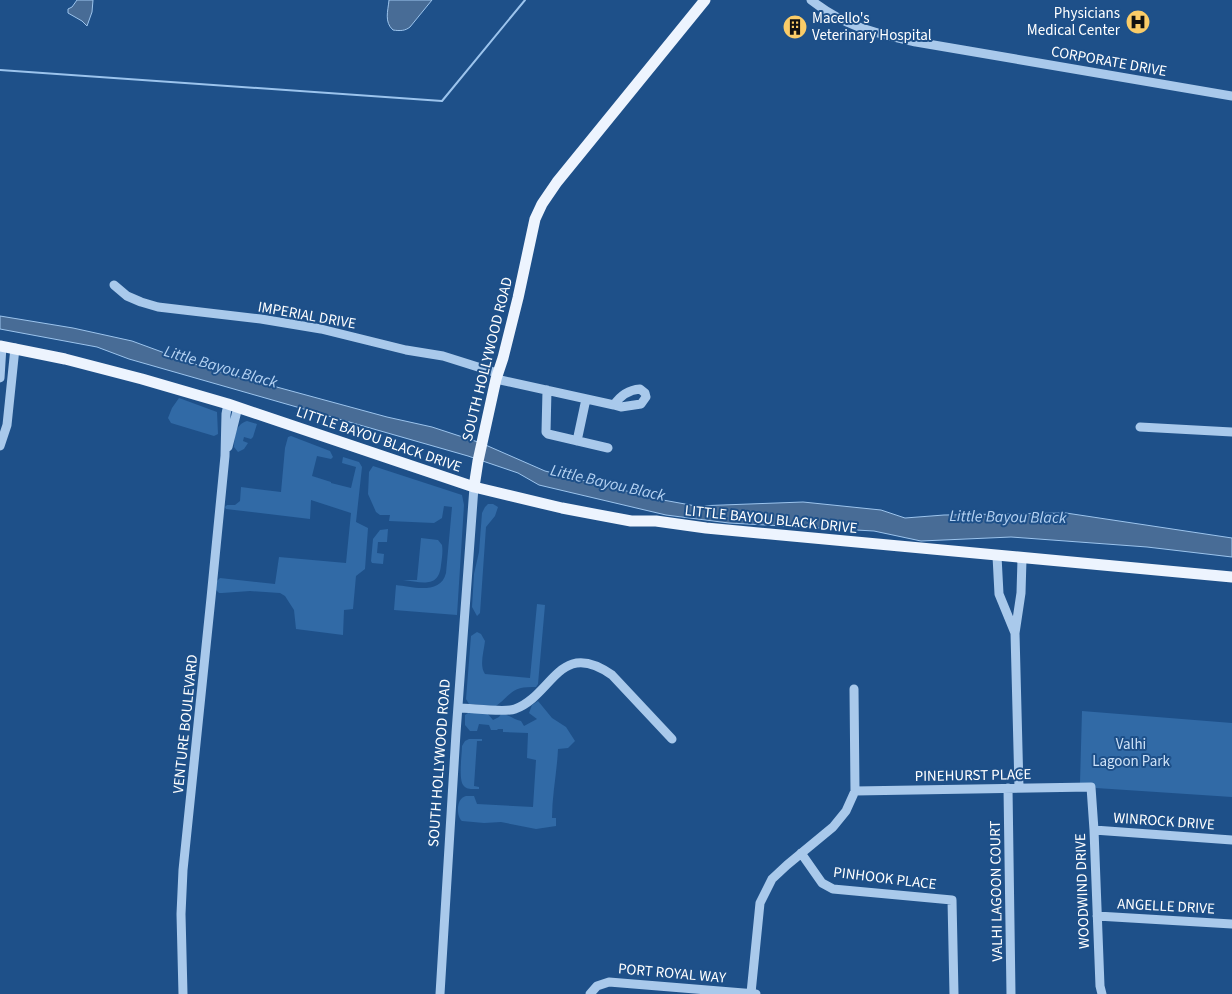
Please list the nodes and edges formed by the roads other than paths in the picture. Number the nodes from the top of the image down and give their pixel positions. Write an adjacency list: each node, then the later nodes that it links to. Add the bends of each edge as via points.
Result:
1 (704, 0): 7 (main road, SOUTH HOLLYWOOD ROAD, via 542,204 535,219)
2 (811, 0): 3 (street, CORPORATE DRIVE, via 845,22 879,34)
3 (1232, 96)
4 (114, 284): 7 (street, IMPERIAL DRIVE, via 127,296 158,307 321,329 443,356)
5 (1, 346): 6 (main road, LITTLE BAYOU BLACK DRIVE); 8 (street)
6 (15, 348): 11 (main road, LITTLE BAYOU BLACK DRIVE, via 142,379); 16 (street, via 7,425)
7 (497, 376): 9 (street, IMPERIAL DRIVE); 18 (main road, SOUTH HOLLYWOOD ROAD)
8 (0, 378)
9 (547, 390): 10 (street, IMPERIAL DRIVE); 15 (street, via 546,432)
10 (586, 399): 12 (street, IMPERIAL DRIVE); 15 (street)
11 (233, 406): 18 (main road, LITTLE BAYOU BLACK DRIVE); 36 (street, VENTURE BOULEVARD, via 225,456 183,870)
12 (614, 406)
13 (1140, 427): 14 (street)
14 (1232, 432)
15 (577, 441): 17 (street)
16 (0, 446)
17 (608, 448)
18 (474, 487): 19 (main road, LITTLE BAYOU BLACK DRIVE, via 630,521); 24 (street, SOUTH HOLLYWOOD ROAD)
19 (997, 556): 20 (main road, LITTLE BAYOU BLACK DRIVE); 22 (street, via 999,594)
20 (1022, 558): 21 (main road, LITTLE BAYOU BLACK DRIVE); 22 (street)
21 (1232, 577)
22 (1015, 633): 28 (street)
23 (854, 689): 29 (street)
24 (458, 708): 25 (street, via 513,710 564,673 587,664 612,675); 37 (street, SOUTH HOLLYWOOD ROAD)
25 (672, 739)
26 (1091, 787): 28 (street, PINEHURST PLACE); 30 (street, WOODWIND DRIVE)
27 (1008, 788): 28 (street, PINEHURST PLACE); 29 (street, PINEHURST PLACE); 41 (street, VALHI LAGOON COURT)
28 (1019, 788)
29 (855, 791): 32 (street, via 846,811 833,827)
30 (1094, 830): 31 (street, WINROCK DRIVE); 33 (street, WOODWIND DRIVE)
31 (1232, 840)
32 (801, 853): 35 (street, via 772,879 760,903); 40 (street, PINHOOK PLACE, via 822,883 833,889 952,900)
33 (1097, 916): 34 (street, ANGELLE DRIVE); 42 (street, WOODWIND DRIVE)
34 (1232, 924)
35 (751, 993): 38 (street, PORT ROYAL WAY, via 609,982); 39 (street, PORT ROYAL WAY)
36 (183, 994)
37 (440, 994)
38 (590, 994)
39 (756, 994)
40 (954, 994)
41 (1011, 994)
42 (1102, 994)

